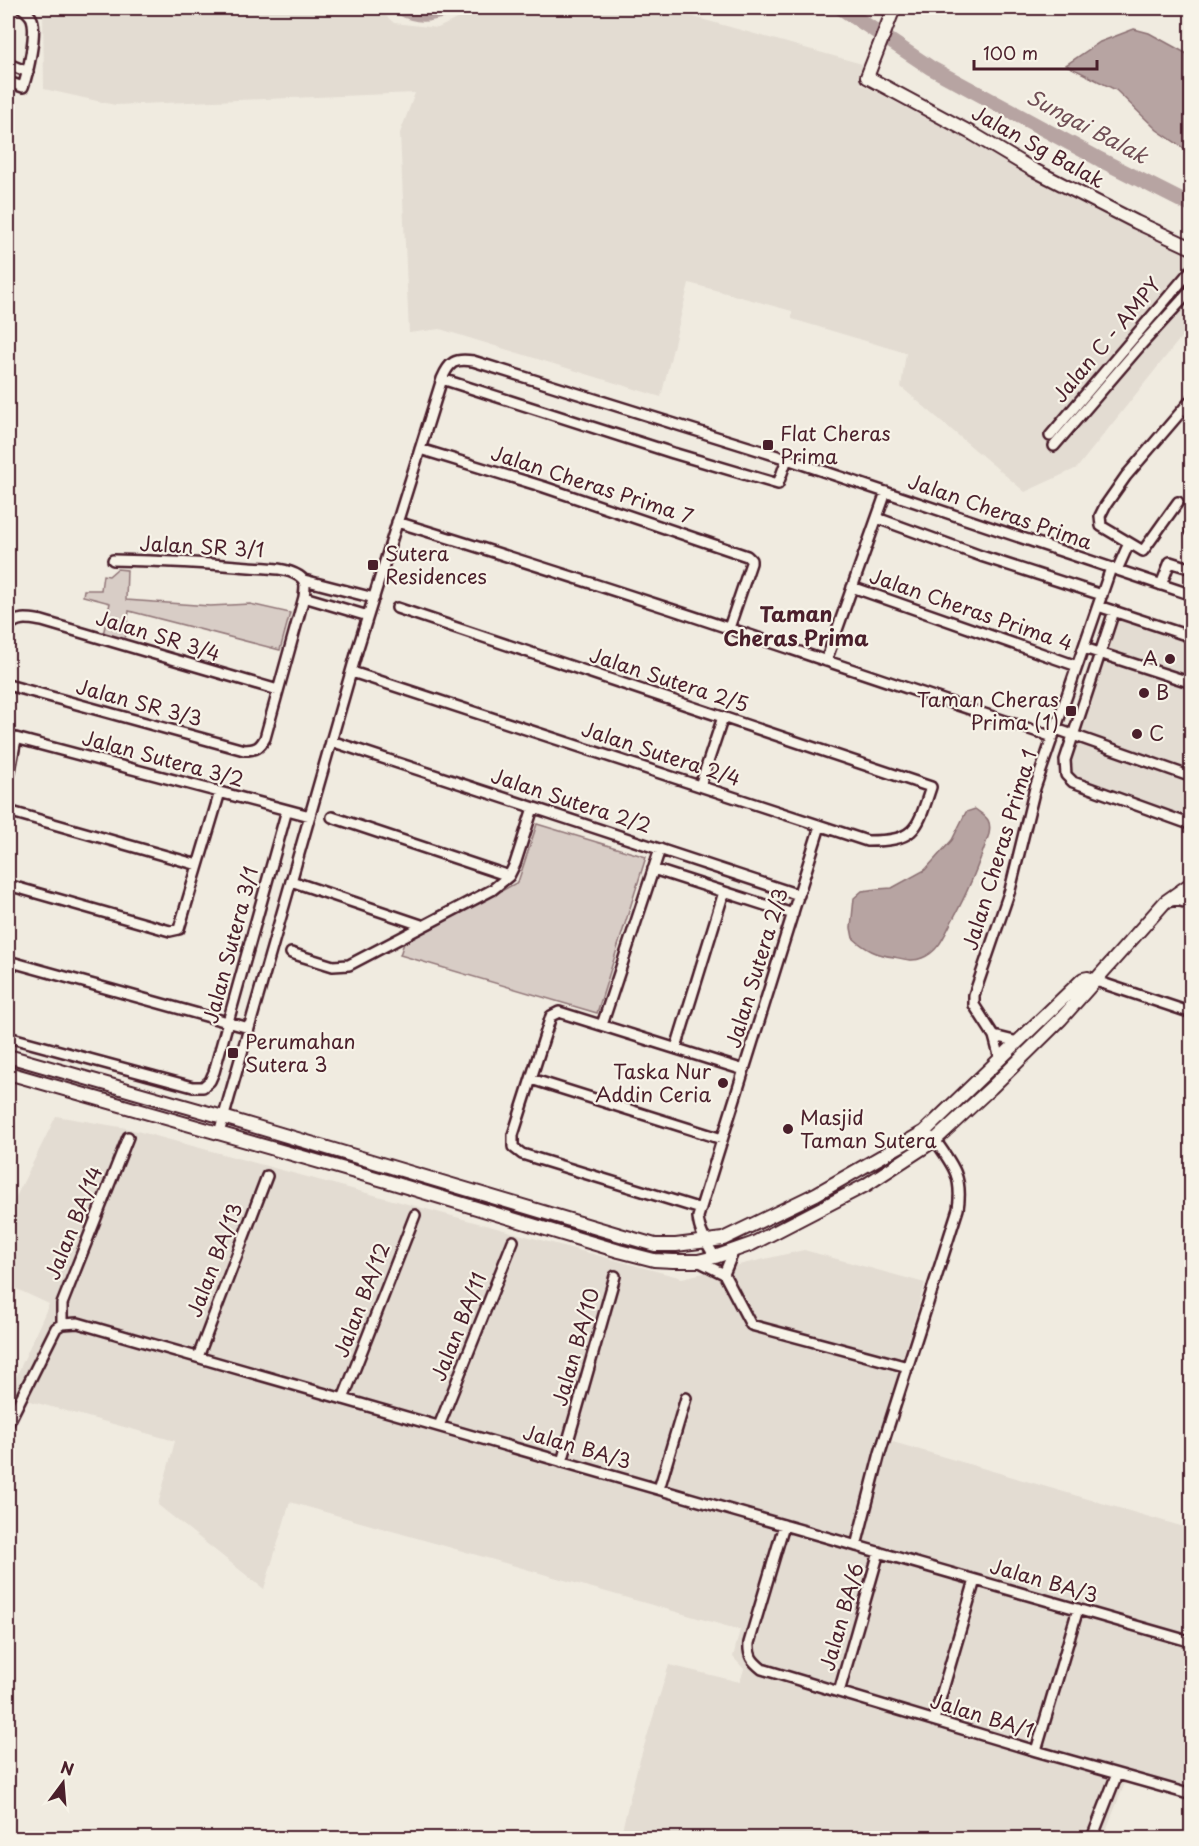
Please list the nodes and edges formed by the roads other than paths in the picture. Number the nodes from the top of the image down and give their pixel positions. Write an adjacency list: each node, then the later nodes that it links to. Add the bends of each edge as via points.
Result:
1 (22, 8): 4 (street, via 33,20)
2 (894, 8): 6 (street, Jalan Sg Balak, via 867,77 1030,168)
3 (8, 64): 4 (street)
4 (28, 72): 5 (street, via 23,87)
5 (8, 82)
6 (1191, 248)
7 (1191, 269): 11 (street, Jalan C - AMPY)
8 (1191, 289): 12 (street)
9 (442, 379): 13 (street); 14 (street, Jalan Cheras Prima, via 452,363 473,361); 14 (street, via 778,484)
10 (1191, 399): 19 (street, via 1126,476 1100,516 1104,530)
11 (1050, 436)
12 (1054, 446)
13 (420, 449): 18 (street); 35 (street, Jalan Cheras Prima 7, via 747,556 751,560)
14 (787, 459): 15 (street, Jalan Cheras Prima)
15 (886, 492): 17 (street); 21 (street, Jalan Cheras Prima)
16 (1178, 502): 19 (street, via 1143,551)
17 (877, 518): 25 (street); 26 (street)
18 (397, 522): 29 (street); 35 (street)
19 (1128, 545): 21 (street, Jalan Cheras Prima 1)
20 (113, 560): 24 (street, Jalan SR 3/1, via 288,571)
21 (1116, 567): 23 (street, Jalan Cheras Prima); 26 (street, Jalan Cheras Prima 1)
22 (1191, 569): 23 (street, via 1170,562)
23 (1165, 576): 27 (street, Jalan Cheras Prima)
24 (304, 580): 28 (street); 29 (street)
25 (852, 587): 39 (street); 40 (street, Jalan Cheras Prima 4)
26 (1102, 595): 30 (street, Jalan Cheras Prima 1)
27 (1191, 595)
28 (304, 597): 33 (street); 44 (street)
29 (374, 598): 33 (street)
30 (1098, 606): 32 (street); 37 (street, Jalan Cheras Prima 1)
31 (397, 608): 45 (street, Jalan Sutera 2/5)
32 (1114, 611): 36 (street); 38 (street)
33 (368, 616): 41 (street)
34 (8, 627): 44 (street, Jalan SR 3/4, via 27,618 42,621)
35 (729, 628): 39 (street)
36 (1191, 636)
37 (1084, 648): 38 (street); 40 (street, Jalan Cheras Prima 1)
38 (1101, 654): 42 (street); 47 (street)
39 (826, 661): 46 (street)
40 (1077, 666): 46 (street, Jalan Cheras Prima 1)
41 (352, 672): 49 (street); 52 (street, Jalan Sutera 2/4)
42 (1191, 683)
43 (8, 685): 44 (street, Jalan SR 3/3, via 244,750 261,746)
44 (278, 690)
45 (723, 717): 52 (street); 53 (street, Jalan Sutera 2/5)
46 (1054, 733): 47 (street); 82 (street, Jalan Cheras Prima 1, via 1035,788 1010,890 974,995 974,1005)
47 (1075, 735): 50 (street); 60 (street, via 1065,760 1066,775 1072,782)
48 (12, 737): 51 (street); 54 (street, Jalan Sutera 3/2)
49 (331, 741): 55 (street, Jalan Sutera 2/2); 58 (street)
50 (1191, 777)
51 (8, 781)
52 (700, 786): 61 (street, Jalan Sutera 2/4)
53 (931, 787): 61 (street, Jalan Sutera 2/4, via 920,819 903,838 867,841)
54 (220, 792): 56 (street, Jalan Sutera 3/2); 63 (street)
55 (532, 808): 62 (street, Jalan Sutera 2/2); 65 (street)
56 (287, 810): 58 (street, Jalan Sutera 3/2); 79 (street, Jalan Sutera 3/1)
57 (8, 811): 63 (street)
58 (310, 816): 66 (street)
59 (332, 817): 65 (street)
60 (1191, 825)
61 (820, 826): 70 (street, Jalan Sutera 2/3)
62 (660, 849): 64 (street); 70 (street, Jalan Sutera 2/2)
63 (198, 865): 68 (street, via 179,930 170,931)
64 (653, 869): 69 (street); 80 (street)
65 (509, 876): 74 (street, via 492,890)
66 (291, 881): 74 (street); 81 (street)
67 (1191, 883): 71 (street)
68 (8, 885)
69 (724, 892): 73 (street); 85 (street)
70 (799, 895): 73 (street, Jalan Sutera 2/3)
71 (1165, 902): 72 (street); 77 (street)
72 (1191, 904)
73 (793, 914): 88 (street, Jalan Sutera 2/3)
74 (421, 925): 75 (street, via 340,967)
75 (291, 953)
76 (8, 961): 79 (street)
77 (1095, 981): 78 (street); 84 (street, via 1083,979); 96 (street)
78 (1191, 1012)
79 (228, 1023): 81 (street); 83 (street, Jalan Sutera 3/1, via 214,1072 203,1087)
80 (602, 1025): 85 (street); 90 (street, via 559,1012 551,1016)
81 (249, 1028): 91 (street)
82 (994, 1036): 84 (street); 87 (street, Jalan Cheras Prima 1)
83 (8, 1037)
84 (1018, 1042): 87 (street)
85 (676, 1048): 88 (street)
86 (8, 1056): 91 (street)
87 (1000, 1059): 92 (street)
88 (744, 1070): 95 (street, Jalan Sutera 2/3)
89 (8, 1072): 93 (street)
90 (531, 1079): 95 (street); 98 (street, via 513,1135 513,1147 522,1154)
91 (223, 1117): 93 (street); 101 (street, via 655,1245)
92 (924, 1132): 96 (street); 101 (street, via 788,1208 723,1239)
93 (219, 1133): 104 (street, via 619,1251 654,1260)
94 (128, 1137): 107 (street, Jalan BA/14, via 62,1304)
95 (722, 1139): 98 (street, Jalan Sutera 2/3)
96 (935, 1140): 102 (street, via 866,1185); 109 (street, via 954,1168 960,1194)
97 (267, 1176): 108 (street, Jalan BA/13)
98 (700, 1209): 101 (street, Jalan Sutera 2/3, via 699,1225)
99 (415, 1215): 111 (street, Jalan BA/12)
100 (513, 1241): 113 (street, Jalan BA/11)
101 (706, 1242): 103 (street, Jalan Sutera 2/3)
102 (734, 1250): 103 (street); 105 (street)
103 (715, 1257): 104 (street)
104 (698, 1261): 105 (street)
105 (724, 1274): 109 (street, via 751,1325)
106 (615, 1276): 114 (street, Jalan BA/10)
107 (63, 1324): 108 (street, Jalan BA/3, via 78,1323); 112 (street, via 50,1337)
108 (198, 1357): 111 (street, Jalan BA/3)
109 (908, 1367): 117 (street)
110 (686, 1398): 115 (street)
111 (343, 1399): 113 (street, Jalan BA/3)
112 (8, 1424)
113 (439, 1426): 114 (street, Jalan BA/3)
114 (562, 1462): 115 (street, Jalan BA/3)
115 (659, 1489): 116 (street, Jalan BA/3)
116 (784, 1525): 117 (street, Jalan BA/3); 122 (street, Jalan BA/1, via 748,1653 762,1669)
117 (856, 1546): 118 (street, Jalan BA/3)
118 (879, 1552): 119 (street, Jalan BA/3); 122 (street, Jalan BA/6)
119 (975, 1580): 120 (street, Jalan BA/3); 123 (street)
120 (1078, 1609): 121 (street, Jalan BA/3); 124 (street)
121 (1191, 1642)
122 (838, 1692): 123 (street, Jalan BA/1)
123 (934, 1720): 124 (street, Jalan BA/1)
124 (1036, 1751): 125 (street, Jalan BA/1)
125 (1117, 1774): 126 (street, Jalan BA/1); 127 (street)
126 (1191, 1795)
127 (1092, 1839)

